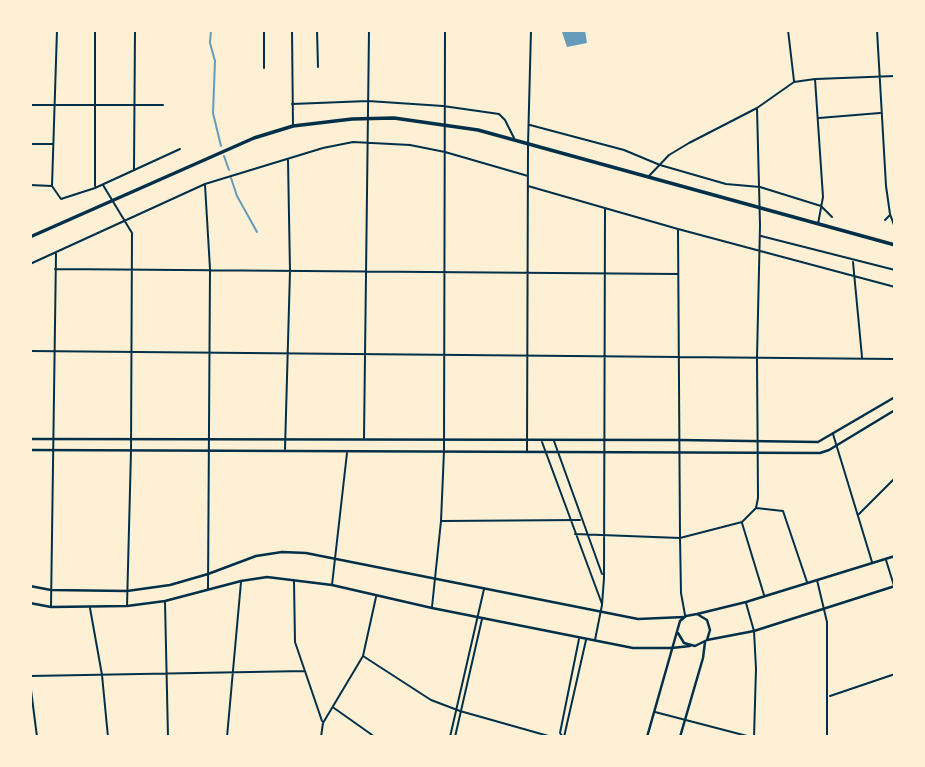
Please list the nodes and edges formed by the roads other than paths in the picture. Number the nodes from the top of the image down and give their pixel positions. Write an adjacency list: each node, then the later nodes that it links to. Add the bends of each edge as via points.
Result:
1 (57, 30): 24 (street)
2 (95, 30): 19 (street)
3 (135, 30): 20 (street)
4 (264, 30): 13 (street)
5 (292, 30): 22 (street)
6 (317, 30): 12 (street)
7 (369, 30): 18 (street)
8 (445, 30): 25 (street)
9 (531, 30): 31 (street)
10 (788, 30): 17 (street)
11 (877, 30): 14 (street)
12 (318, 67)
13 (264, 68)
14 (879, 76): 15 (street); 16 (street); 27 (street)
15 (895, 76)
16 (815, 79): 17 (street); 29 (street)
17 (794, 82): 26 (street)
18 (368, 101): 22 (street); 25 (street); 28 (street)
19 (95, 104): 20 (street); 24 (street); 51 (street)
20 (135, 104): 21 (street); 42 (street)
21 (163, 104)
22 (292, 104): 32 (street)
23 (30, 105): 24 (street)
24 (55, 105): 36 (street)
25 (443, 106): 30 (street); 33 (street, via 499,114)
26 (757, 107): 41 (street); 50 (street)
27 (882, 113): 29 (street); 56 (street)
28 (368, 118): 30 (highway); 32 (highway); 34 (street)
29 (818, 119): 53 (street)
30 (444, 124): 33 (highway); 39 (street)
31 (529, 125): 37 (street); 41 (street)
32 (293, 126): 52 (highway)
33 (515, 141): 37 (highway)
34 (368, 142): 39 (street); 40 (street); 75 (street)
35 (30, 144): 36 (street)
36 (54, 144): 48 (street)
37 (528, 145): 43 (street); 44 (highway)
38 (180, 149): 42 (street)
39 (445, 152): 43 (street); 76 (street)
40 (288, 159): 45 (street); 74 (street)
41 (660, 164): 44 (street); 50 (street, via 726,184)
42 (134, 170): 47 (street)
43 (528, 176): 49 (street)
44 (648, 177): 55 (highway)
45 (205, 184): 58 (street); 71 (street)
46 (30, 185): 48 (street)
47 (103, 185): 51 (street); 52 (street)
48 (52, 186): 51 (street, via 61,199)
49 (528, 186): 54 (street); 77 (street)
50 (760, 187): 53 (street); 55 (street)
51 (95, 188)
52 (113, 200): 58 (street); 64 (highway)
53 (821, 206): 57 (street); 60 (street)
54 (605, 208): 62 (street); 78 (street)
55 (760, 209): 60 (highway); 63 (street)
56 (890, 214): 59 (street); 61 (street)
57 (832, 217)
58 (126, 220): 67 (street); 72 (street, via 132,233)
59 (885, 220)
60 (818, 224): 65 (highway)
61 (895, 228)
62 (678, 229): 66 (street); 79 (street)
63 (760, 236): 66 (street); 68 (street)
64 (30, 237)
65 (895, 245)
66 (760, 251): 80 (street); 92 (street)
67 (56, 253): 69 (street); 70 (street)
68 (853, 259): 73 (street); 80 (street)
69 (30, 264)
70 (55, 269): 72 (street); 83 (street)
71 (210, 269): 72 (street); 74 (street); 85 (street)
72 (133, 270): 84 (street)
73 (895, 270)
74 (290, 271): 75 (street); 86 (street)
75 (366, 271): 76 (street); 87 (street)
76 (443, 272): 77 (street); 88 (street)
77 (528, 272): 78 (street); 89 (street)
78 (605, 272): 79 (street); 90 (street)
79 (678, 274): 91 (street)
80 (853, 275): 81 (street); 93 (street)
81 (895, 287)
82 (30, 351): 83 (street)
83 (53, 351): 84 (street); 99 (street)
84 (132, 352): 85 (street); 100 (street)
85 (209, 353): 86 (street); 101 (street)
86 (288, 353): 87 (street); 102 (street)
87 (365, 353): 88 (street); 103 (street)
88 (444, 355): 89 (street); 104 (street)
89 (527, 355): 90 (street); 105 (street)
90 (605, 357): 91 (street); 108 (street)
91 (679, 357): 92 (street); 109 (street)
92 (757, 358): 93 (street); 110 (street)
93 (862, 358): 94 (street)
94 (895, 359)
95 (895, 397): 97 (main road)
96 (895, 410): 111 (main road)
97 (834, 434): 110 (main road, via 818,442); 111 (street)
98 (30, 439): 99 (main road)
99 (53, 439): 100 (main road); 113 (street)
100 (131, 439): 101 (main road); 116 (street)
101 (210, 439): 102 (main road); 114 (street)
102 (286, 439): 103 (main road); 115 (street)
103 (365, 439): 104 (main road)
104 (444, 439): 105 (main road); 117 (street)
105 (527, 440): 106 (main road); 120 (street)
106 (542, 440): 107 (main road); 124 (street)
107 (554, 440): 108 (main road); 121 (street)
108 (604, 440): 109 (main road); 118 (street)
109 (679, 440): 110 (main road); 122 (street)
110 (758, 440): 123 (street)
111 (837, 445): 123 (main road, via 820,453); 127 (street)
112 (30, 450): 113 (main road)
113 (53, 450): 116 (main road); 152 (street)
114 (210, 450): 115 (main road); 116 (main road); 140 (street)
115 (285, 450): 119 (main road)
116 (131, 451): 153 (street)
117 (444, 451): 119 (main road); 120 (main road); 130 (street)
118 (603, 451): 121 (main road); 122 (main road); 134 (street)
119 (347, 452): 137 (street)
120 (527, 452): 124 (main road)
121 (558, 452): 124 (main road); 129 (street)
122 (680, 452): 123 (main road); 135 (street)
123 (757, 452): 126 (street)
124 (546, 453): 128 (street)
125 (895, 478): 127 (street)
126 (756, 508): 131 (street); 146 (street, via 783,511)
127 (859, 514): 139 (street)
128 (570, 520): 129 (street); 130 (street); 132 (street)
129 (582, 520): 133 (street)
130 (441, 521): 141 (street)
131 (742, 522): 135 (street); 155 (street)
132 (575, 534): 133 (street); 159 (street)
133 (587, 534): 134 (street); 142 (street)
134 (603, 535): 135 (street); 142 (street)
135 (680, 538): 167 (street)
136 (895, 556): 138 (main road)
137 (335, 558): 140 (main road, via 282,552 256,556); 141 (main road); 148 (street)
138 (886, 559): 139 (main road); 149 (street)
139 (872, 563): 143 (main road)
140 (208, 574): 151 (street); 153 (main road)
141 (436, 577): 150 (main road); 163 (street)
142 (604, 578): 159 (street)
143 (817, 579): 146 (main road); 164 (street)
144 (294, 580): 145 (main road, via 267,577); 148 (main road); 179 (street, via 295,642)
145 (241, 581): 151 (main road); 180 (street)
146 (807, 583): 155 (main road)
147 (30, 586): 152 (main road)
148 (332, 586): 154 (main road)
149 (895, 587): 164 (main road)
150 (484, 588): 165 (main road); 168 (street)
151 (208, 589): 156 (main road)
152 (51, 590): 153 (main road); 161 (street)
153 (127, 591): 160 (street)
154 (376, 596): 163 (main road); 178 (street)
155 (764, 597): 157 (main road)
156 (165, 601): 160 (main road); 181 (street)
157 (746, 602): 166 (main road); 170 (street)
158 (30, 603): 161 (main road)
159 (602, 605): 165 (street)
160 (127, 606): 162 (main road)
161 (51, 607): 162 (main road)
162 (90, 608): 183 (street)
163 (432, 608): 168 (main road)
164 (825, 609): 170 (main road); 186 (street)
165 (601, 612): 167 (main road, via 638,618); 174 (street)
166 (697, 614): 167 (main road); 175 (main road, via 709,624)
167 (685, 616): 171 (main road)
168 (476, 617): 169 (main road); 188 (street)
169 (482, 618): 172 (main road); 189 (street)
170 (754, 631): 175 (main road); 208 (street)
171 (678, 633): 176 (main road); 177 (main road)
172 (579, 638): 173 (main road); 205 (street, via 560,733)
173 (586, 640): 174 (main road); 205 (street)
174 (595, 641): 177 (main road, via 633,648)
175 (706, 641): 176 (main road); 191 (main road)
176 (690, 646): 177 (main road)
177 (672, 648): 190 (main road)
178 (363, 656): 187 (street); 188 (street, via 431,700)
179 (305, 671): 180 (street); 194 (street)
180 (232, 672): 181 (street); 199 (street)
181 (167, 673): 183 (street); 198 (street)
182 (895, 674): 186 (street)
183 (102, 675): 184 (street); 197 (street)
184 (30, 676)
185 (30, 682): 193 (street)
186 (828, 697): 209 (street)
187 (333, 707): 194 (street); 201 (street)
188 (456, 710): 189 (street); 202 (street)
189 (460, 711): 195 (street); 203 (street)
190 (654, 712): 191 (street); 206 (main road)
191 (685, 720): 207 (main road); 208 (street)
192 (30, 722): 193 (street)
193 (35, 722): 196 (street)
194 (323, 723): 200 (street)
195 (545, 736): 204 (street)
196 (37, 737)
197 (108, 737)
198 (168, 737)
199 (227, 737)
200 (321, 737)
201 (374, 737)
202 (450, 737)
203 (455, 737)
204 (552, 737)
205 (563, 737)
206 (647, 737)
207 (680, 737)
208 (753, 737)
209 (827, 737)

